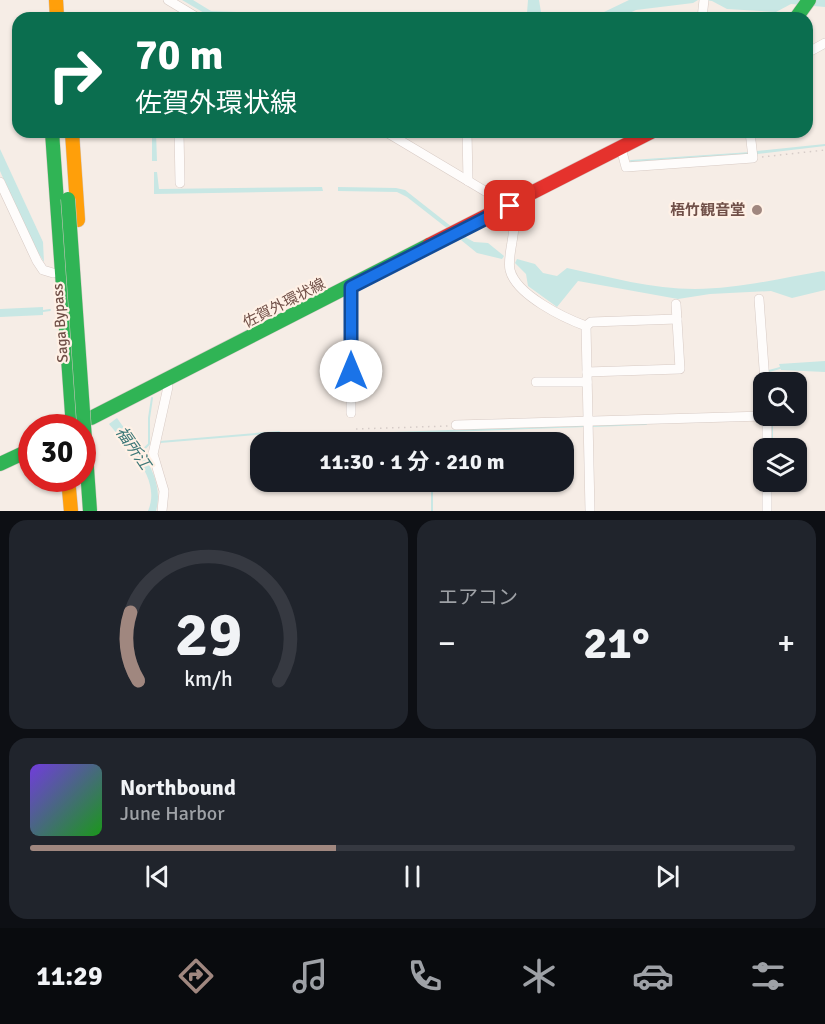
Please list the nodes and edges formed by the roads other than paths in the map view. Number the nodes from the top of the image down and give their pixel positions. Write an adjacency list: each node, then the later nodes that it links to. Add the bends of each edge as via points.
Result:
1 (168, 0): 2 (street)
2 (178, 6): 3 (street); 4 (street)
3 (176, 12)
4 (188, 12)
5 (45, 138): 20 (main road)
6 (53, 138): 18 (main road, Saga Bypass)
7 (64, 138): 18 (main road, Saga Bypass)
8 (72, 138): 34 (main road)
9 (179, 138): 17 (street)
10 (396, 138): 16 (street)
11 (466, 138): 16 (street)
12 (640, 138): 14 (main road, 佐賀外環状線)
13 (751, 138): 14 (street, via 752,154 626,167)
14 (621, 148): 19 (main road, 佐賀外環状線)
15 (0, 182): 20 (street, via 37,261 43,270)
16 (468, 182): 19 (street)
17 (180, 183)
18 (62, 199): 33 (main road, Saga Bypass); 47 (main road, Saga Bypass, bridge)
19 (510, 206): 21 (main road, 佐賀外環状線); 25 (street, via 513,234 509,269 519,287 562,317)
20 (53, 273): 32 (main road)
21 (351, 287): 28 (main road, 佐賀外環状線); 31 (street)
22 (759, 299): 27 (street)
23 (676, 304): 24 (street)
24 (676, 319): 25 (street, via 591,322); 26 (street, via 680,369)
25 (586, 326): 26 (street)
26 (587, 372): 30 (street)
27 (764, 372)
28 (166, 381): 35 (main road, 佐賀外環状線); 49 (street, via 168,387 153,454 164,490)
29 (536, 382): 30 (street)
30 (588, 382): 37 (street)
31 (351, 413)
32 (63, 414)
33 (72, 414)
34 (91, 414)
35 (96, 416)
36 (753, 419): 37 (street)
37 (588, 425): 38 (street); 50 (street)
38 (456, 426)
39 (18, 455): 40 (main road)
40 (0, 464)
41 (96, 476): 48 (main road)
42 (69, 492): 45 (main road)
43 (78, 492): 46 (main road)
44 (767, 492): 51 (street)
45 (71, 511)
46 (79, 511)
47 (90, 511)
48 (99, 511)
49 (162, 511)
50 (590, 511)
51 (767, 511)

